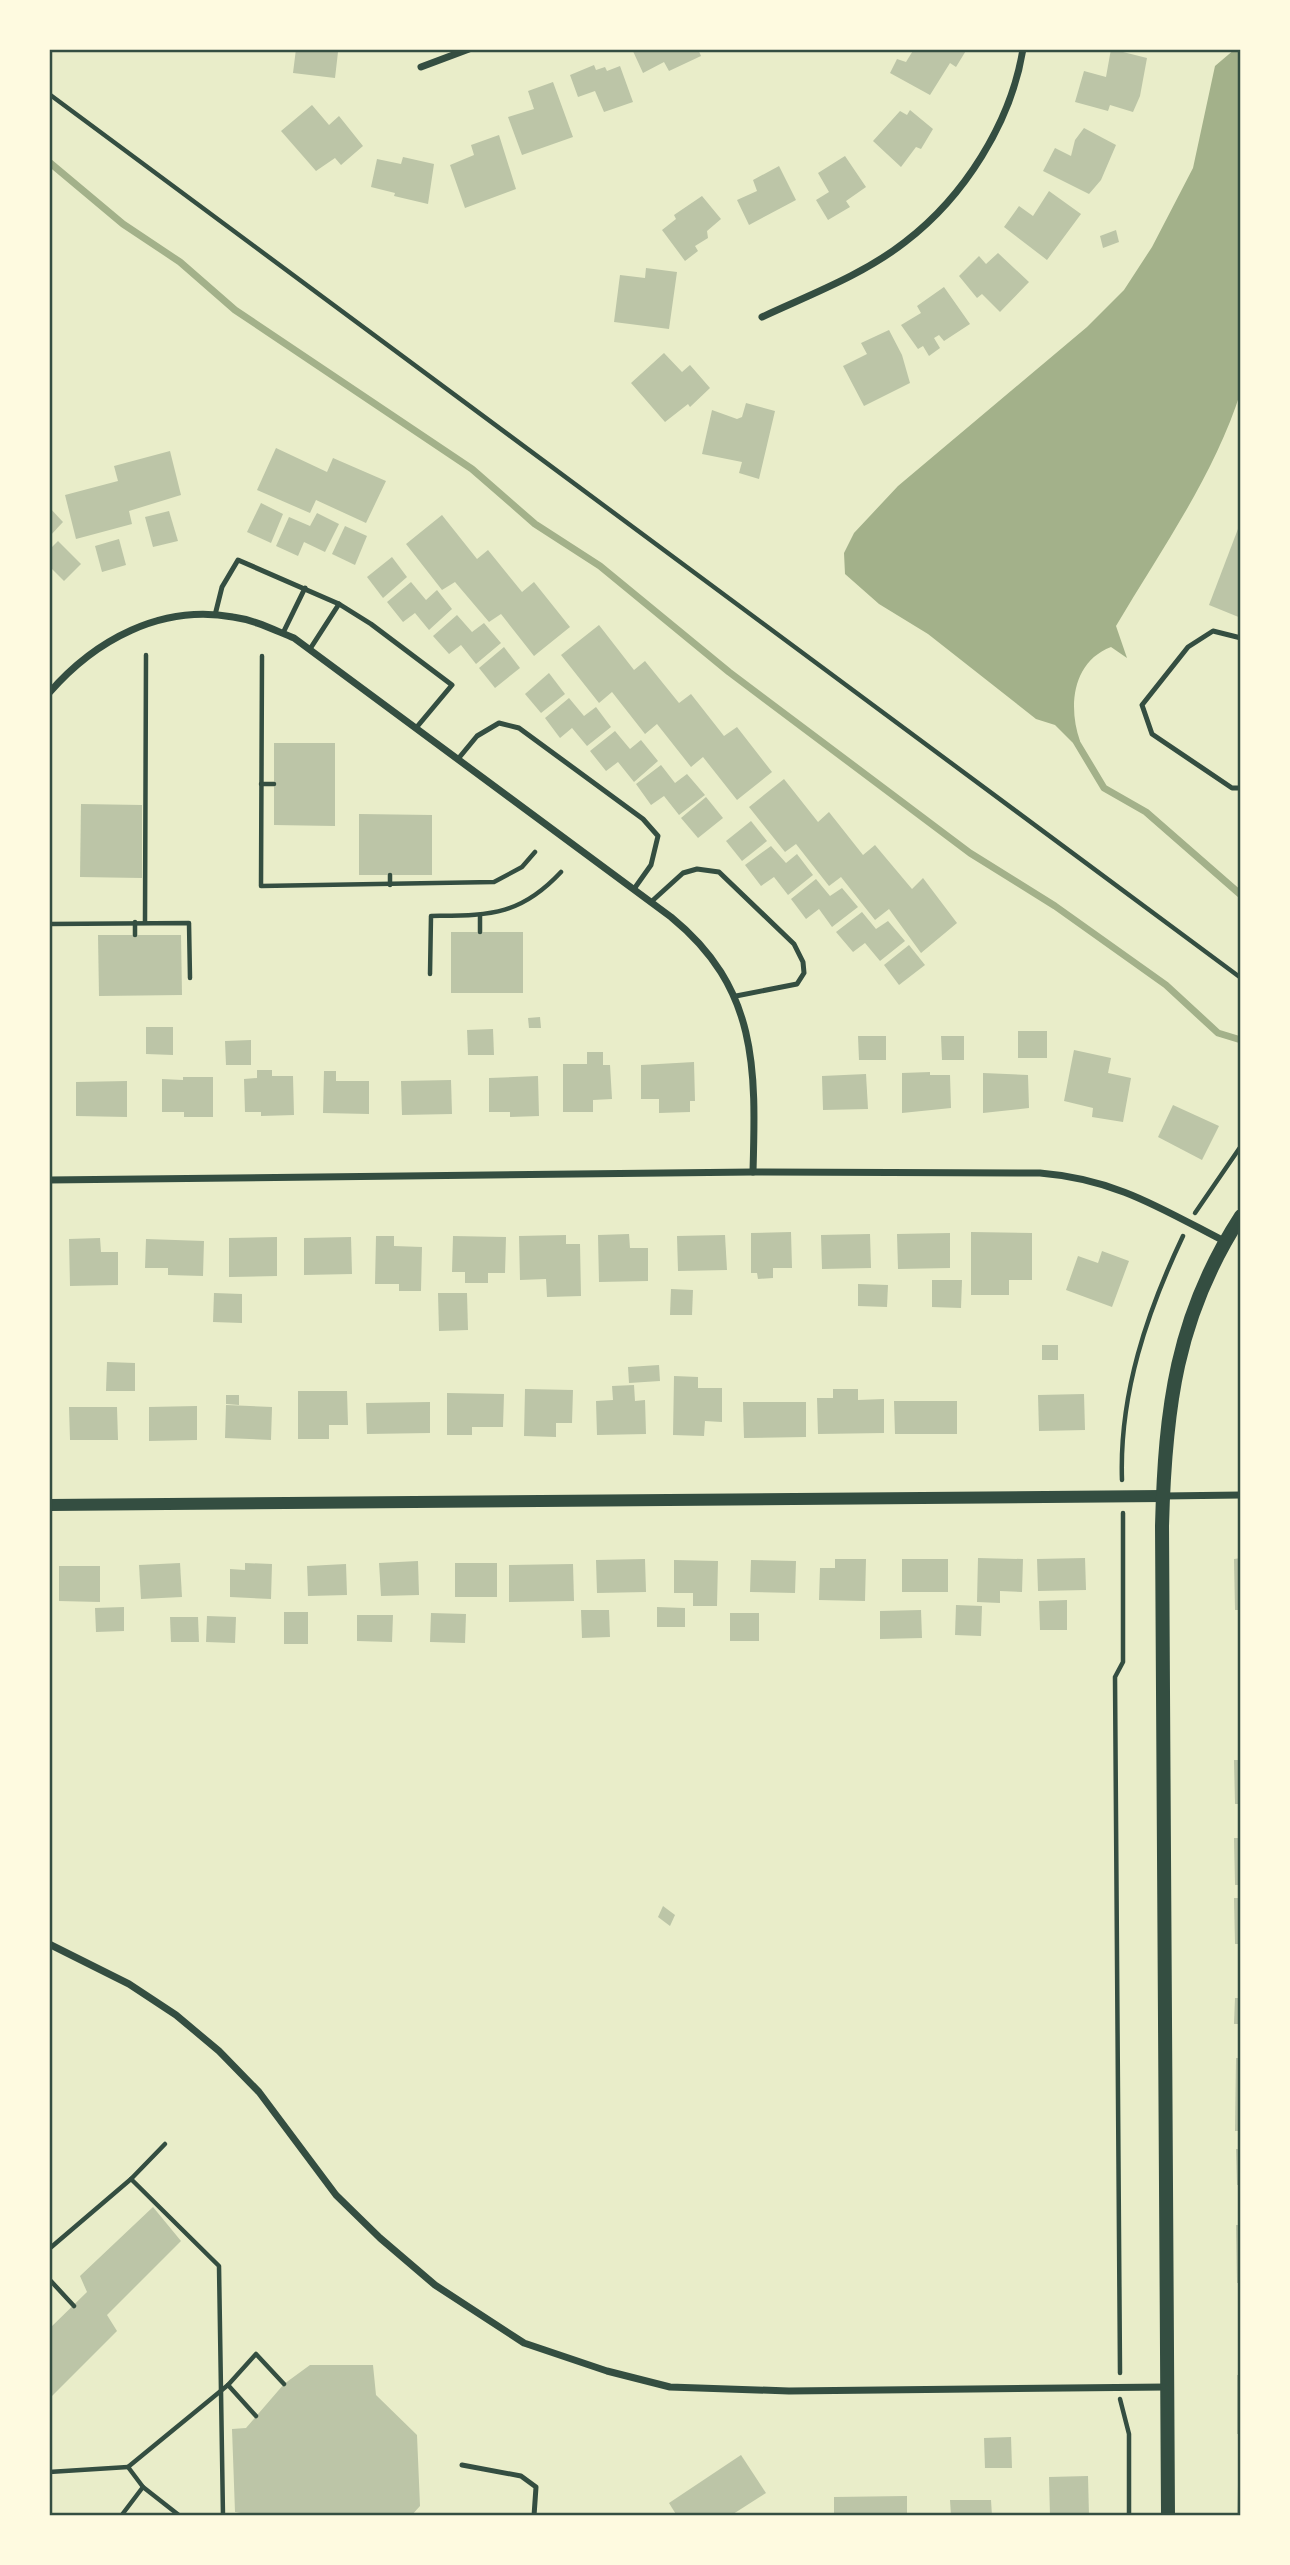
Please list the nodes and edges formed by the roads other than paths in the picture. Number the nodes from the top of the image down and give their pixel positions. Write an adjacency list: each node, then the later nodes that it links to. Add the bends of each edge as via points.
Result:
1 (469, 49): 3 (street)
2 (1023, 49): 4 (street, via 1013,89 986,148 927,223 881,258)
3 (421, 67)
4 (762, 317)
5 (305, 588): 6 (lane); 7 (lane, via 238,560 222,587); 8 (lane)
6 (339, 604): 10 (lane); 12 (lane, via 452,685)
7 (215, 615): 8 (street); 11 (street, via 176,616 120,636 84,657)
8 (283, 633): 10 (street)
9 (1241, 638): 14 (lane, via 1213,631 1188,647 1142,705 1152,734 1231,788)
10 (310, 649): 12 (street)
11 (49, 693)
12 (416, 728): 13 (street)
13 (458, 759): 15 (street); 15 (lane, via 477,736 499,723 519,728 643,819 658,836 651,865)
14 (1241, 788)
15 (634, 889): 16 (street)
16 (651, 902): 17 (street, via 708,951); 17 (lane, via 683,873 697,869 719,872 794,944 804,973 797,984)
17 (736, 996): 18 (street, via 752,1053)
18 (753, 1172): 19 (street); 21 (street, via 1060,1175 1116,1187)
19 (49, 1180)
20 (1241, 1216): 21 (main road)
21 (1224, 1241): 22 (main road, via 1200,1289 1180,1348 1167,1418)
22 (1163, 1496): 23 (street); 24 (street); 26 (main road)
23 (1241, 1496)
24 (49, 1505)
25 (49, 1944): 26 (street, via 130,1984 219,2051 259,2092 336,2195 380,2238 435,2285 524,2343 670,2387 789,2391)
26 (1166, 2387): 29 (main road)
27 (463, 2465): 28 (lane, via 521,2476 536,2487)
28 (534, 2516)
29 (1168, 2516)

